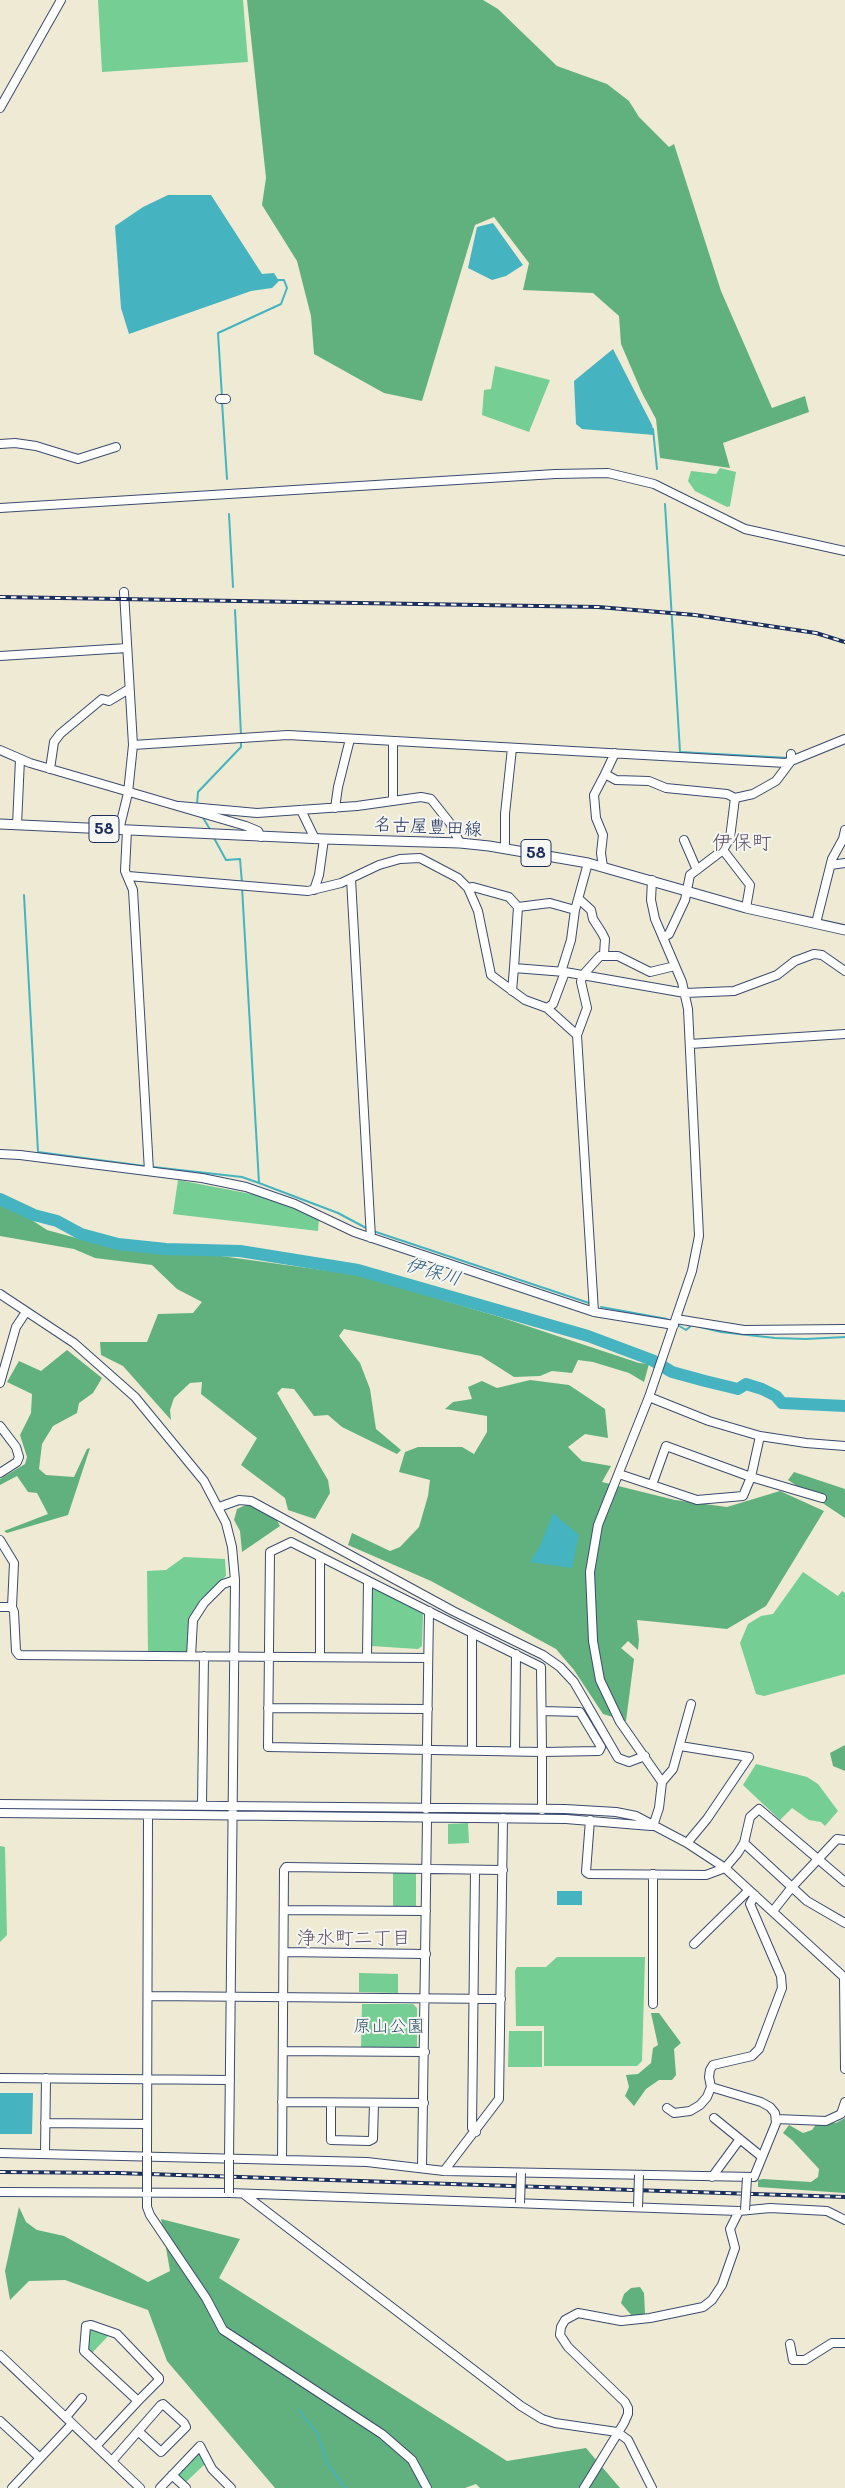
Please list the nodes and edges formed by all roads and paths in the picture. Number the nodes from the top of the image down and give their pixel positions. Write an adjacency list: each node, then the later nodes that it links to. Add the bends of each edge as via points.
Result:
1 (61, 0): 2 (street)
2 (0, 108)
3 (0, 444): 4 (street, via 36,446 78,459)
4 (116, 446)
5 (0, 508): 6 (street, via 608,473 654,484 745,529)
6 (845, 551)
7 (124, 592): 8 (street)
8 (127, 648): 9 (street); 10 (street)
9 (0, 656)
10 (129, 689): 14 (street); 20 (street, via 109,701 102,699 60,734 54,742)
11 (350, 739): 13 (street); 14 (street, via 288,735); 25 (street)
12 (845, 739): 18 (street)
13 (393, 742): 15 (street); 24 (street)
14 (133, 745): 22 (street)
15 (512, 748): 17 (street); 38 (street)
16 (0, 750): 19 (street)
17 (615, 753): 18 (street, via 786,763); 21 (street)
18 (791, 758): 23 (street, via 776,781 753,794)
19 (20, 759): 20 (street); 29 (street)
20 (50, 769): 22 (street)
21 (605, 774): 23 (street, via 616,780 649,781 666,788 728,794); 44 (street, via 594,795 596,818 604,835)
22 (128, 793): 27 (street); 30 (street)
23 (735, 798): 39 (street, via 730,838)
24 (393, 801): 25 (street); 37 (street, via 431,799 450,823)
25 (336, 808): 26 (street)
26 (301, 810): 27 (street); 33 (street)
27 (200, 811): 32 (street, via 246,826)
28 (0, 824): 29 (main road, 名古屋豊田線 / 58)
29 (18, 825): 30 (main road, 名古屋豊田線 / 58)
30 (123, 830): 32 (main road, 名古屋豊田線 / 58); 46 (street)
31 (845, 830): 43 (street)
32 (261, 836): 33 (main road, 名古屋豊田線 / 58)
33 (315, 839): 34 (main road, 名古屋豊田線 / 58)
34 (324, 839): 36 (main road, 名古屋豊田線 / 58); 50 (street)
35 (684, 840): 45 (street)
36 (421, 842): 37 (main road, 名古屋豊田線 / 58); 40 (street)
37 (460, 843): 38 (main road, 名古屋豊田線 / 58)
38 (505, 848): 41 (main road, 名古屋豊田線 / 58)
39 (723, 850): 45 (street); 54 (street, via 750,884)
40 (420, 858): 47 (street, via 400,859); 49 (street, via 458,878)
41 (588, 863): 44 (main road, 名古屋豊田線 / 58); 52 (street)
42 (845, 863): 43 (street)
43 (831, 865): 56 (street)
44 (603, 866): 48 (main road, 名古屋豊田線 / 58)
45 (697, 870): 51 (street, via 690,876)
46 (128, 876): 50 (street); 72 (street, via 133,890)
47 (351, 879): 50 (street); 73 (street)
48 (652, 880): 51 (main road, 名古屋豊田線 / 58); 58 (street, via 652,908)
49 (468, 888): 53 (street, via 509,897); 65 (street, via 484,936 490,974)
50 (314, 890)
51 (688, 890): 54 (main road, 名古屋豊田線 / 58); 58 (street, via 669,934)
52 (580, 900): 55 (street); 59 (street, via 591,910 602,932)
53 (518, 907): 55 (street, via 550,903); 61 (street)
54 (746, 908): 56 (main road, 名古屋豊田線 / 58)
55 (575, 910): 63 (street)
56 (816, 923): 57 (main road, 名古屋豊田線 / 58)
57 (845, 930)
58 (663, 938): 60 (street)
59 (604, 954): 60 (street, via 624,959 650,972); 64 (street)
60 (675, 966): 66 (street)
61 (514, 968): 63 (street); 65 (street)
62 (845, 971): 66 (street, via 814,954 795,961 777,975 734,991)
63 (563, 972): 64 (street); 67 (street, via 552,1004)
64 (582, 976): 66 (street); 69 (street, via 588,1008)
65 (512, 991): 67 (street)
66 (685, 993): 70 (street)
67 (547, 1008): 69 (street)
68 (845, 1034): 70 (street)
69 (578, 1035): 77 (street)
70 (690, 1044): 78 (street, via 700,1236)
71 (0, 1154): 72 (street)
72 (149, 1171): 73 (street, via 246,1188 295,1204)
73 (371, 1237): 77 (street)
74 (3, 1296): 75 (street); 76 (street)
75 (0, 1306)
76 (26, 1312): 80 (street, via 16,1327); 90 (street, via 74,1343 134,1397 204,1480)
77 (594, 1312): 78 (street)
78 (674, 1325): 79 (street, via 744,1330); 81 (street)
79 (845, 1329)
80 (0, 1383)
81 (649, 1397): 83 (street, via 709,1421); 86 (street)
82 (0, 1426): 85 (street, via 19,1457 17,1462)
83 (760, 1436): 84 (street); 87 (street)
84 (845, 1446)
85 (0, 1473)
86 (619, 1474): 88 (street); 116 (street, via 592,1549 592,1641 607,1697 620,1722)
87 (751, 1477): 88 (street, via 743,1496 703,1501); 88 (street, via 666,1446); 89 (street)
88 (652, 1485)
89 (822, 1498)
90 (219, 1507): 93 (street, via 232,1548); 116 (street, via 238,1500 251,1501 453,1611 543,1655 574,1682 618,1758 629,1762)
91 (0, 1540): 96 (street, via 12,1556 15,1571)
92 (320, 1557): 94 (street); 103 (street, via 289,1542 270,1552); 104 (street)
93 (234, 1580): 100 (street, via 223,1584 193,1620); 102 (street)
94 (368, 1581): 97 (street); 105 (street)
95 (0, 1607): 96 (street)
96 (12, 1607): 100 (street, via 19,1655)
97 (429, 1612): 98 (street); 106 (street)
98 (472, 1633): 99 (street); 113 (street)
99 (516, 1654): 110 (street, via 541,1667); 114 (street)
100 (191, 1656): 101 (street)
101 (204, 1656): 102 (street); 119 (street)
102 (234, 1656): 103 (street); 120 (street)
103 (268, 1657): 104 (street); 108 (street)
104 (320, 1657): 105 (street)
105 (368, 1657): 106 (street)
106 (428, 1658): 109 (street)
107 (691, 1704): 111 (street)
108 (268, 1708): 109 (street); 112 (street, via 267,1745 270,1748)
109 (428, 1709): 112 (street)
110 (542, 1711): 115 (street); 115 (street, via 580,1712 601,1747 596,1751)
111 (680, 1746): 117 (street, via 673,1769); 131 (street, via 749,1757)
112 (428, 1750): 113 (street); 121 (street)
113 (472, 1750): 114 (street)
114 (515, 1751): 115 (street)
115 (542, 1752): 122 (street)
116 (645, 1756): 117 (street)
117 (662, 1782): 129 (street, via 660,1808)
118 (0, 1804): 119 (street)
119 (202, 1805): 120 (street)
120 (232, 1806): 121 (street); 125 (street)
121 (426, 1809): 122 (street)
122 (542, 1810): 129 (street, via 595,1810 636,1816)
123 (0, 1813): 124 (street)
124 (148, 1815): 125 (street); 150 (street)
125 (232, 1816): 127 (street); 151 (street)
126 (503, 1818): 127 (street); 128 (street); 137 (street)
127 (426, 1819): 135 (street)
128 (590, 1820): 129 (street); 138 (street, via 586,1872)
129 (653, 1826): 131 (street)
130 (845, 1840): 133 (street, via 837,1839)
131 (687, 1843): 134 (street)
132 (744, 1843): 133 (street, via 750,1818 760,1809); 134 (street); 140 (street)
133 (817, 1860): 139 (street); 140 (street)
134 (725, 1868): 138 (street, via 706,1875); 141 (street)
135 (427, 1869): 136 (street); 142 (street, via 286,1867); 143 (street)
136 (475, 1870): 137 (street); 154 (street)
137 (503, 1870): 155 (street)
138 (653, 1874): 156 (street)
139 (845, 1882)
140 (792, 1887): 144 (street); 145 (street, via 812,1905)
141 (752, 1893): 144 (street); 146 (street); 164 (street, via 750,1904 781,1976 782,1988 759,2049 752,2056 713,2066 710,2070)
142 (285, 1910): 143 (street); 147 (street)
143 (426, 1911): 148 (street)
144 (773, 1911): 149 (street)
145 (845, 1922)
146 (694, 1944)
147 (284, 1952): 148 (street); 152 (street)
148 (426, 1954): 153 (street)
149 (845, 1978): 159 (street)
150 (148, 1996): 151 (street); 162 (street)
151 (231, 1998): 152 (street); 163 (street)
152 (283, 1998): 153 (street); 157 (street)
153 (425, 1999): 154 (street); 158 (street)
154 (474, 1999): 155 (street); 175 (street, via 472,2128)
155 (501, 1999): 175 (street, via 499,2099)
156 (653, 2004)
157 (283, 2051): 158 (street); 165 (street)
158 (424, 2052): 169 (street)
159 (845, 2069)
160 (0, 2078): 161 (street)
161 (46, 2078): 162 (street); 173 (street)
162 (147, 2078): 163 (street); 174 (street)
163 (230, 2080): 181 (street)
164 (711, 2087): 170 (street, via 700,2106 690,2111 674,2113); 172 (street, via 761,2102 772,2109)
165 (282, 2102): 167 (street); 182 (street)
166 (845, 2102): 172 (street, via 841,2114 826,2121)
167 (331, 2103): 168 (street); 168 (street, via 331,2140 369,2141 373,2140)
168 (374, 2103): 169 (street)
169 (424, 2103): 183 (street)
170 (667, 2108)
171 (714, 2118): 176 (street)
172 (776, 2119): 180 (street)
173 (45, 2123): 174 (street); 178 (street)
174 (146, 2124): 179 (street)
175 (476, 2132): 184 (street)
176 (740, 2140): 180 (street); 187 (street)
177 (0, 2153): 178 (street)
178 (45, 2153): 179 (street)
179 (147, 2156): 181 (street); 190 (street, bridge)
180 (762, 2157): 188 (street, via 754,2177)
181 (229, 2160): 182 (street); 191 (street, bridge)
182 (282, 2160): 183 (street, via 367,2162)
183 (422, 2168): 184 (street)
184 (444, 2171): 185 (street)
185 (521, 2173): 186 (street); 193 (street, bridge)
186 (639, 2175): 187 (street); 194 (street, bridge)
187 (712, 2177): 188 (street)
188 (747, 2178): 195 (street, bridge)
189 (0, 2192): 190 (street)
190 (147, 2192): 191 (street); 216 (street, via 150,2215 206,2298 223,2330 382,2434 412,2460)
191 (229, 2193): 192 (street)
192 (245, 2196): 193 (street); 206 (street, via 542,2419)
193 (520, 2203): 194 (street)
194 (638, 2207): 195 (street)
195 (742, 2211): 196 (street, via 770,2208 827,2211); 206 (street, via 730,2228 735,2248 722,2285 703,2307 621,2321 578,2313 565,2320 561,2327 560,2335 568,2348 625,2402 628,2414)
196 (845, 2220)
197 (845, 2343): 198 (street, via 832,2343 805,2360 793,2360)
198 (790, 2344)
199 (0, 2355): 202 (street)
200 (82, 2398): 202 (street)
201 (138, 2401): 201 (street, via 159,2380 158,2375 117,2334 86,2326 84,2351); 207 (street)
202 (66, 2417): 204 (street)
203 (0, 2421): 208 (street)
204 (72, 2424): 207 (street); 208 (street)
205 (138, 2432): 205 (street, via 163,2404 185,2426 161,2452); 209 (street)
206 (617, 2432): 217 (street); 218 (street, via 628,2440)
207 (96, 2446): 209 (street)
208 (40, 2458): 211 (street)
209 (112, 2461): 212 (street)
210 (172, 2475): 213 (street); 214 (street); 215 (street, via 200,2446 212,2470)
211 (12, 2488)
212 (140, 2488)
213 (160, 2488)
214 (186, 2488)
215 (231, 2488)
216 (427, 2488)
217 (584, 2488)
218 (652, 2488)

